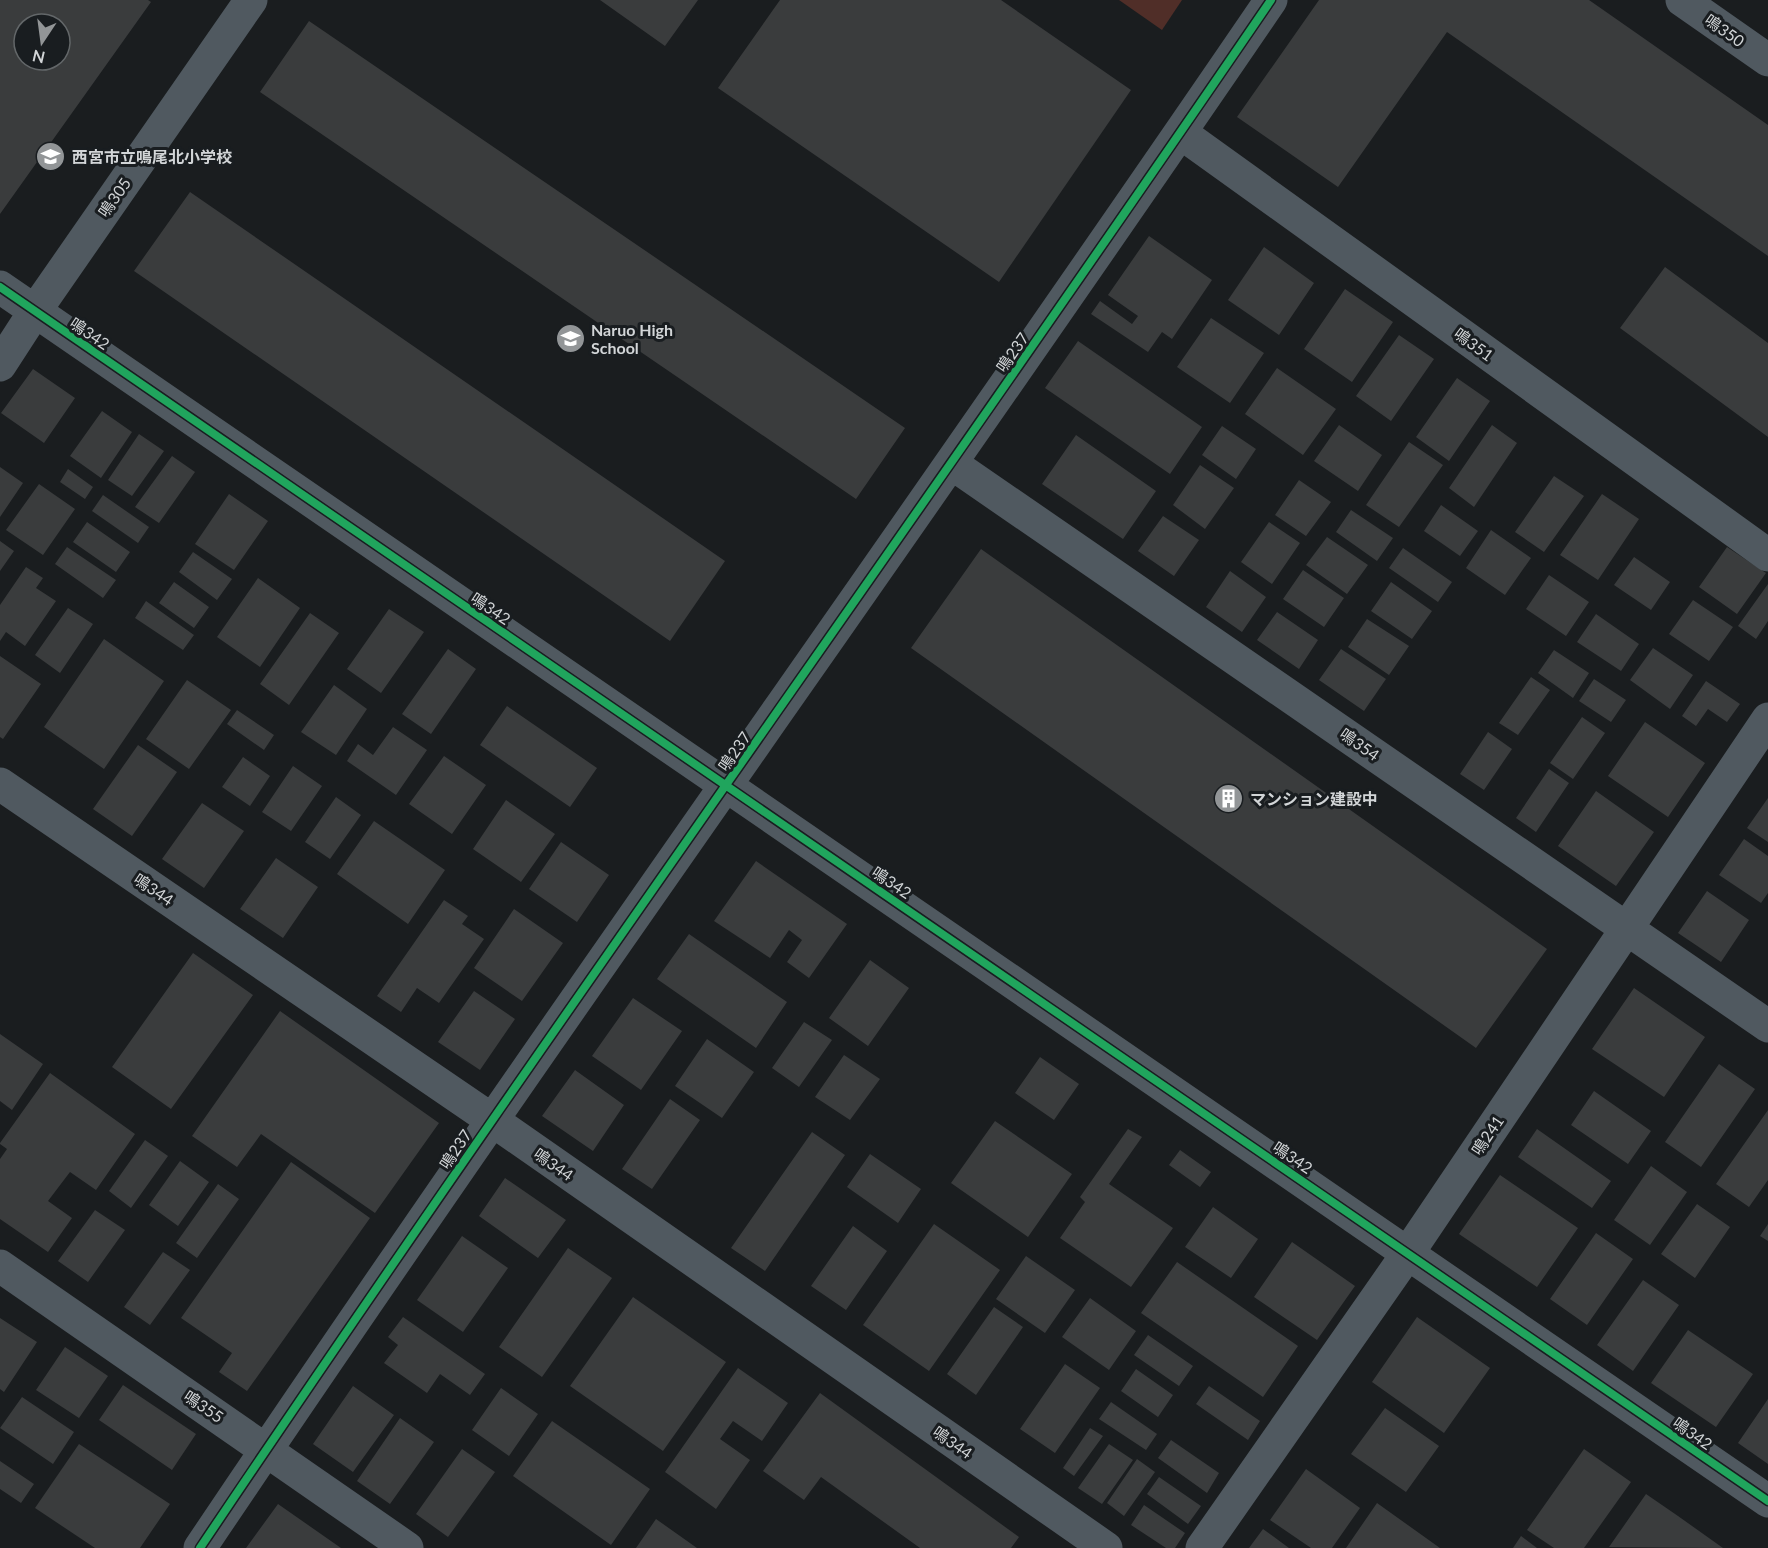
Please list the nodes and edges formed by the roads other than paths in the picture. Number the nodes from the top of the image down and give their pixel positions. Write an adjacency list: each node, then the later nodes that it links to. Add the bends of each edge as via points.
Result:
1 (251, 0): 7 (street, 鳴305)
2 (1271, 0): 5 (street, 鳴237)
3 (1682, 0): 4 (street, 鳴350)
4 (1768, 60)
5 (1180, 133): 9 (street, 鳴237); 10 (street, 鳴351)
6 (0, 287): 7 (street, 鳴342)
7 (35, 311): 8 (street, 鳴305); 13 (street, 鳴342)
8 (0, 365)
9 (951, 463): 13 (street, 鳴237); 14 (street, 鳴354)
10 (1768, 555)
11 (1768, 719): 14 (street, 鳴241)
12 (0, 784): 16 (street, 鳴344)
13 (727, 785): 16 (street, 鳴237); 17 (street, 鳴342)
14 (1626, 929): 15 (street, 鳴354); 17 (street, 鳴241)
15 (1768, 1026)
16 (492, 1120): 19 (street, 鳴237); 23 (street, 鳴344)
17 (1408, 1252): 20 (street, 鳴342); 24 (street, 鳴241)
18 (0, 1266): 19 (street, 鳴355)
19 (267, 1449): 21 (street, 鳴237); 22 (street, 鳴355)
20 (1768, 1501)
21 (200, 1548)
22 (407, 1548)
23 (1106, 1548)
24 (1202, 1548)

